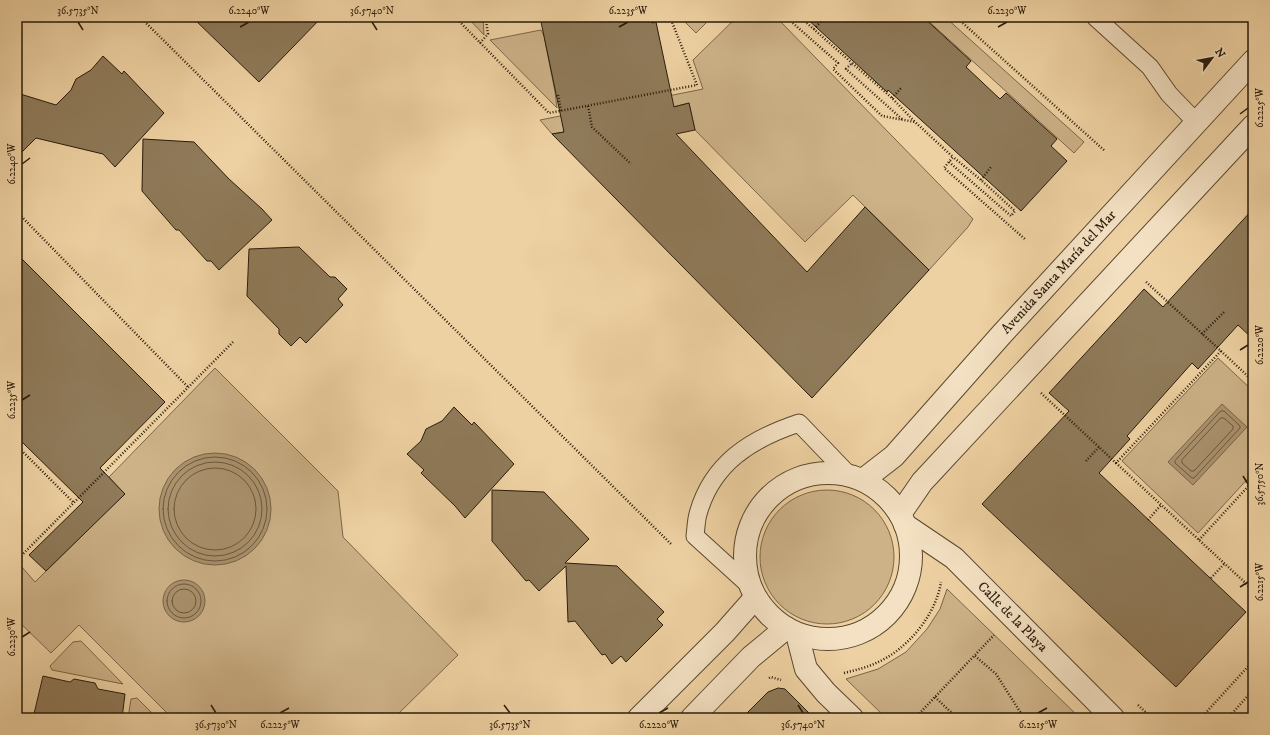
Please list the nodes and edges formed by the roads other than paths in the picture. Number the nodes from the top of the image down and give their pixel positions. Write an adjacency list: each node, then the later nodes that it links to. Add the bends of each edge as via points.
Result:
1 (1095, 17): 3 (lane, via 1150,67 1169,94)
2 (1253, 61): 3 (street, Avenida Santa María del Mar)
3 (1196, 122): 5 (street, Avenida Santa María del Mar, via 894,456)
4 (1253, 126): 6 (street, via 922,482)
5 (856, 478): 6 (street, via 884,494); 7 (street, via 826,472 804,476 783,486 766,500 753,519 746,541 745,564); 7 (lane, via 799,423 753,442 729,460 710,484 698,514 695,536)
6 (902, 519): 8 (street, via 911,549 910,573 902,596 887,615 868,630 845,638 821,640); 12 (street, Calle de la Playa, via 954,558)
7 (753, 592): 8 (street, via 769,615); 9 (street, via 726,632)
8 (792, 631): 10 (street, via 750,657); 11 (street, via 806,669)
9 (639, 718)
10 (692, 718)
11 (852, 718)
12 (1114, 718)

